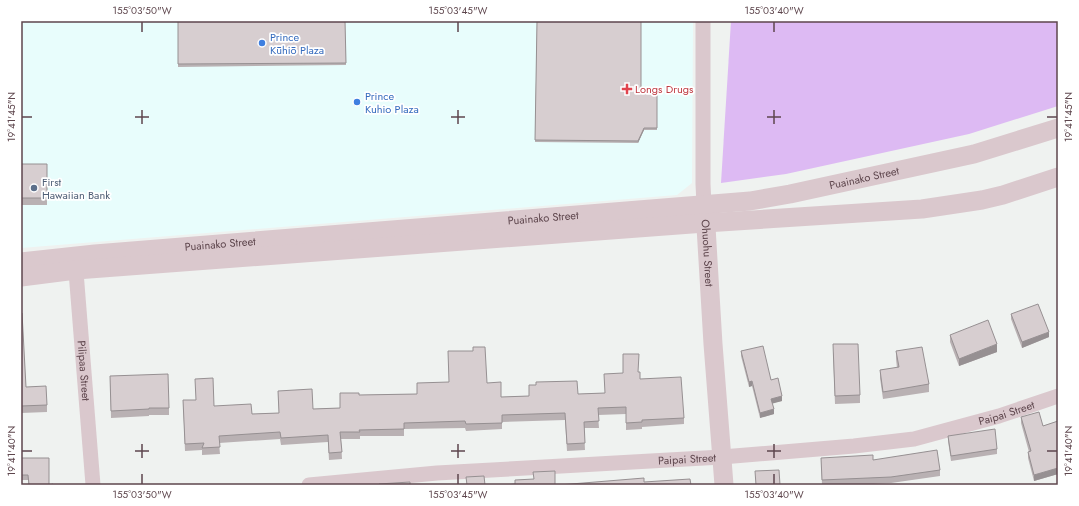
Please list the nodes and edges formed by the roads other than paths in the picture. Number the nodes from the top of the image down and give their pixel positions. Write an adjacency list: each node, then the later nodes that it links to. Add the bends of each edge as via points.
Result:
1 (703, 21): 4 (street, Ohuohu Street)
2 (1058, 128): 4 (street, Puainako Street, via 959,158 750,200)
3 (1058, 177): 4 (street, Puainako Street, via 1003,195 938,207)
4 (705, 214): 6 (street, Puainako Street); 9 (street, Ohuohu Street, via 712,344)
5 (21, 262): 6 (street, Puainako Street)
6 (75, 263): 7 (street, Puainako Street); 10 (street, Pilipaa Street)
7 (21, 277)
8 (1058, 396): 9 (street, Paipai Street, via 999,416 914,438 854,446)
9 (722, 456): 11 (street, Paipai Street, via 437,473); 12 (street, Ohuohu Street)
10 (92, 485)
11 (309, 485)
12 (724, 485)

